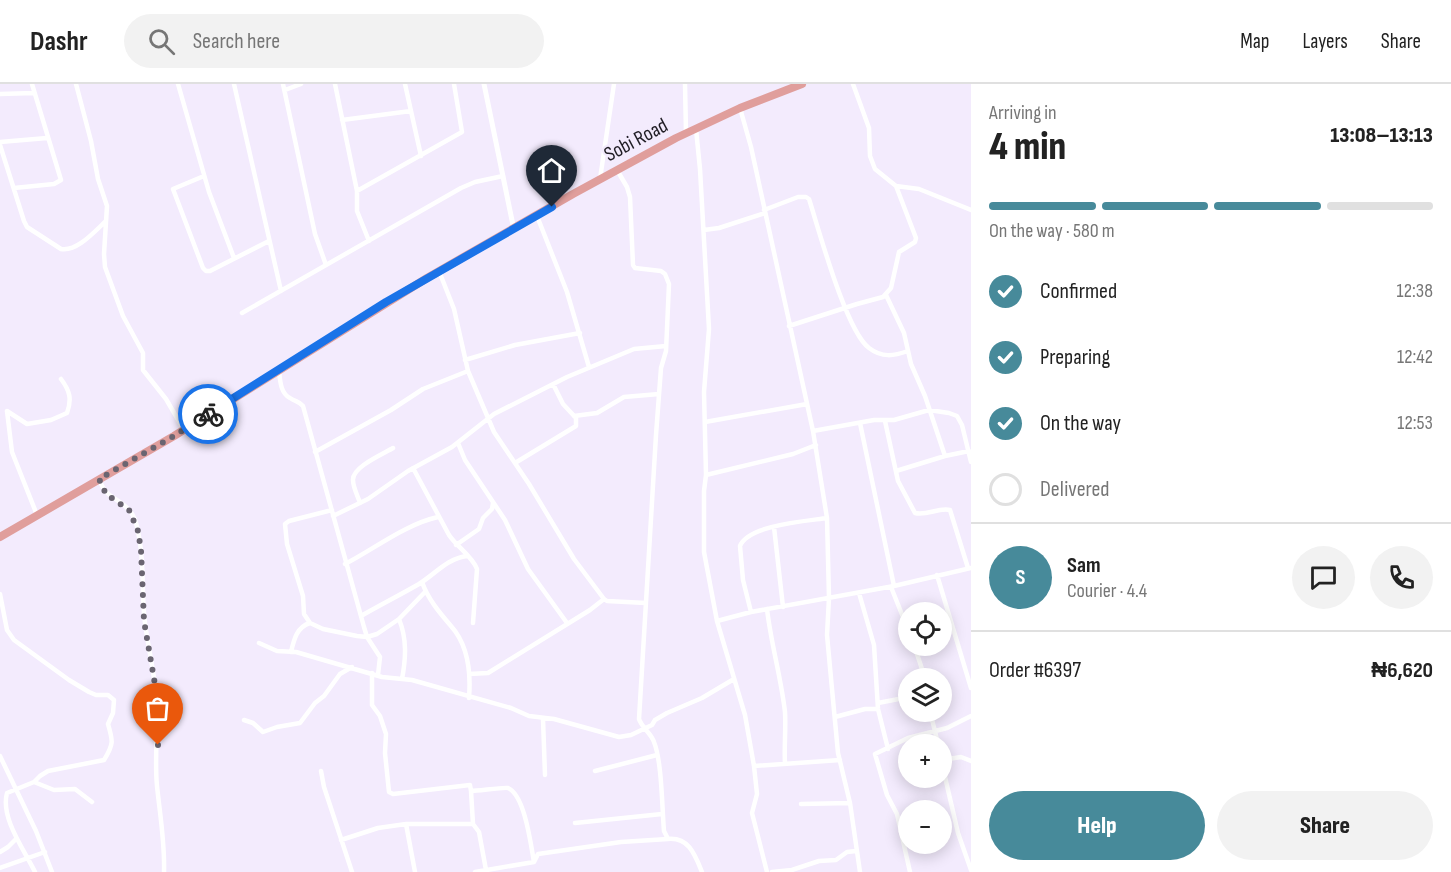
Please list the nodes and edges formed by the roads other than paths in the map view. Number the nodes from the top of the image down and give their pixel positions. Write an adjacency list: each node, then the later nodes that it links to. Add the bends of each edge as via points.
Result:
1 (32, 84): 16 (street)
2 (76, 84): 36 (street, via 106,200)
3 (178, 84): 27 (street)
4 (234, 84): 39 (street)
5 (284, 84): 15 (street)
6 (302, 84): 15 (street)
7 (335, 84): 20 (street)
8 (405, 84): 19 (street)
9 (454, 84): 25 (street, via 462,132)
10 (484, 84): 28 (street)
11 (614, 84): 29 (street)
12 (685, 84): 22 (street)
13 (853, 84): 30 (street, via 869,128 872,164)
14 (797, 85): 18 (highway, Sobi Road)
15 (285, 90): 42 (street, via 315,234)
16 (34, 93): 17 (street); 23 (street)
17 (0, 94)
18 (740, 108): 21 (highway, Sobi Road); 34 (street)
19 (411, 111): 20 (street); 25 (street)
20 (342, 120): 32 (street)
21 (696, 129): 22 (highway, Sobi Road); 38 (street)
22 (686, 133): 26 (highway, Sobi Road)
23 (47, 138): 24 (street); 31 (street, via 61,180)
24 (0, 144): 31 (street)
25 (421, 156): 32 (street)
26 (617, 170): 29 (highway, Sobi Road); 50 (street, via 630,197 633,265 661,271 669,284)
27 (204, 176): 41 (street); 41 (street, via 173,188 177,201 206,271)
28 (503, 176): 37 (street); 40 (street, via 468,185)
29 (600, 179): 35 (highway, Sobi Road)
30 (896, 186): 33 (street, via 919,189); 45 (street, via 916,238 898,252)
31 (14, 188): 36 (street, via 27,227 61,249 84,240)
32 (357, 191): 40 (street, via 357,211)
33 (971, 210)
34 (764, 212): 38 (street); 46 (street, via 798,197 809,199); 48 (street)
35 (537, 216): 37 (highway, Sobi Road); 49 (street)
36 (106, 221): 68 (street, via 105,267 142,353 143,370)
37 (514, 230): 43 (highway, Sobi Road)
38 (704, 230): 66 (street, via 709,329)
39 (269, 241): 41 (street); 44 (street)
40 (369, 241): 42 (street)
41 (234, 258)
42 (326, 265): 44 (street)
43 (439, 271): 52 (street, via 454,309); 54 (highway, Sobi Road)
44 (281, 291): 47 (street)
45 (886, 295): 46 (street); 51 (street)
46 (845, 308): 48 (street); 51 (street, via 870,349 890,357)
47 (242, 313)
48 (789, 326): 59 (street)
49 (580, 333): 52 (street, via 515,345); 53 (street)
50 (666, 346): 53 (street, via 634,349); 58 (street)
51 (908, 351): 60 (street)
52 (465, 360): 55 (street)
53 (589, 366): 57 (street)
54 (279, 369): 68 (highway, Sobi Road); 74 (street, via 284,394 303,406)
55 (468, 371): 64 (street); 74 (street, via 423,389)
56 (61, 379): 61 (street, via 70,397 67,413 61,417 27,424)
57 (553, 384): 63 (street); 64 (street)
58 (659, 394): 63 (street, via 624,397 597,413); 107 (street)
59 (807, 404): 66 (street); 69 (street)
60 (929, 410): 65 (street); 73 (street, via 957,416); 75 (street)
61 (7, 411): 62 (street); 86 (street, via 12,452)
62 (0, 412)
63 (574, 416): 77 (street, via 576,426)
64 (489, 419): 70 (street); 77 (street)
65 (885, 421): 67 (street); 79 (street)
66 (705, 422): 80 (street)
67 (860, 423): 69 (street); 100 (street)
68 (184, 430): 81 (highway, Sobi Road)
69 (813, 431): 71 (street)
70 (458, 443): 78 (street); 83 (street)
71 (816, 445): 80 (street); 89 (street)
72 (393, 448): 82 (street, via 353,474)
73 (969, 451): 75 (street); 76 (street)
74 (315, 452): 85 (street)
75 (945, 456): 79 (street)
76 (971, 462)
77 (515, 463): 105 (street, via 574,560)
78 (413, 468): 82 (street); 84 (street)
79 (896, 471): 97 (street, via 915,513 950,510)
80 (706, 475): 113 (street, via 704,552)
81 (99, 479): 86 (highway, Sobi Road); 177 (street, via 106,494 129,510 138,531 144,621 157,696 157,780)
82 (360, 503): 87 (street)
83 (493, 503): 93 (street, via 478,529); 116 (street, via 528,569)
84 (433, 508): 88 (street); 90 (street)
85 (332, 510): 87 (street); 114 (street, via 289,520 285,526 304,614)
86 (37, 515): 92 (highway, Sobi Road)
87 (333, 516): 96 (street)
88 (438, 517): 90 (street); 93 (street)
89 (827, 518): 91 (street); 104 (street)
90 (429, 519): 96 (street)
91 (774, 527): 108 (street); 110 (street, via 746,537 740,546)
92 (0, 537)
93 (458, 547): 94 (street); 95 (street)
94 (467, 556): 95 (street); 115 (street, via 477,569)
95 (459, 557): 99 (street)
96 (345, 564): 111 (street)
97 (969, 568): 98 (street)
98 (937, 575): 100 (street); 126 (street)
99 (422, 582): 101 (street); 111 (street)
100 (892, 586): 102 (street); 106 (street)
101 (425, 592): 112 (street); 122 (street, via 457,635)
102 (859, 593): 104 (street); 129 (street, via 874,645)
103 (0, 594): 150 (street, via 7,630 14,640 93,695 108,694 114,700 108,724 112,745 104,760 48,771)
104 (829, 598): 108 (street); 131 (street, via 827,635)
105 (604, 599): 107 (street); 116 (street)
106 (898, 602)
107 (646, 603): 136 (street, via 638,708)
108 (783, 607): 109 (street)
109 (767, 609): 110 (street); 145 (street, via 785,715)
110 (750, 612): 113 (street)
111 (361, 616): 117 (street)
112 (399, 619): 117 (street); 124 (street, via 406,660)
113 (717, 621): 125 (street)
114 (310, 623): 117 (street, via 333,632); 119 (street, via 296,634)
115 (473, 623)
116 (567, 623): 122 (street, via 488,673)
117 (367, 637): 123 (street, via 380,657)
118 (259, 643): 119 (street)
119 (291, 652): 120 (street)
120 (352, 667): 121 (street); 133 (street, via 340,674 300,723 263,732)
121 (372, 673): 123 (street); 153 (street, via 372,705 386,734 389,792 470,785)
122 (470, 674): 127 (street)
123 (378, 675): 124 (street)
124 (402, 679): 127 (street)
125 (734, 679): 135 (street, via 667,713); 146 (street)
126 (971, 688)
127 (469, 698): 132 (street)
128 (898, 700): 129 (street)
129 (878, 706): 131 (street); 139 (street)
130 (971, 716): 137 (street)
131 (835, 717): 143 (street)
132 (543, 719): 136 (street, via 619,737); 149 (street)
133 (244, 720)
134 (932, 722): 137 (street)
135 (652, 725): 136 (street); 138 (street)
136 (643, 728): 138 (street)
137 (934, 732): 139 (street)
138 (650, 735): 140 (street)
139 (888, 748): 185 (street, via 875,754 897,814)
140 (657, 755): 148 (street); 157 (street)
141 (0, 756): 151 (street)
142 (952, 759): 144 (street, via 961,757)
143 (840, 760): 145 (street); 155 (street)
144 (971, 761)
145 (785, 764): 146 (street)
146 (754, 766): 182 (street, via 757,800 752,813)
147 (321, 771): 164 (street)
148 (595, 771)
149 (545, 775)
150 (34, 782): 151 (street); 154 (street, via 54,790 75,789)
151 (14, 788): 163 (street, via 4,802); 168 (street)
152 (947, 788): 171 (street)
153 (471, 791): 160 (street); 170 (street, via 503,787 515,793 528,826)
154 (92, 802)
155 (850, 803): 156 (street); 166 (street)
156 (801, 804)
157 (662, 814): 158 (street); 161 (street)
158 (575, 823)
159 (406, 824): 160 (street); 164 (street); 179 (street)
160 (473, 824): 173 (street, via 479,832)
161 (664, 831): 162 (street); 165 (street)
162 (668, 838): 165 (street); 181 (street, via 689,845)
163 (16, 839): 167 (street); 169 (street)
164 (341, 840): 178 (street)
165 (656, 840): 170 (street, via 538,854)
166 (856, 851): 183 (street, via 836,860); 184 (street)
167 (0, 852)
168 (45, 852): 169 (street); 176 (street)
169 (28, 859): 172 (street); 175 (street)
170 (534, 862): 173 (street)
171 (970, 862): 174 (street)
172 (0, 868)
173 (486, 870): 180 (street)
174 (971, 870)
175 (35, 872)
176 (52, 872)
177 (164, 872)
178 (352, 872)
179 (415, 872)
180 (475, 872)
181 (702, 872)
182 (767, 872)
183 (772, 872)
184 (860, 872)
185 (910, 872)

